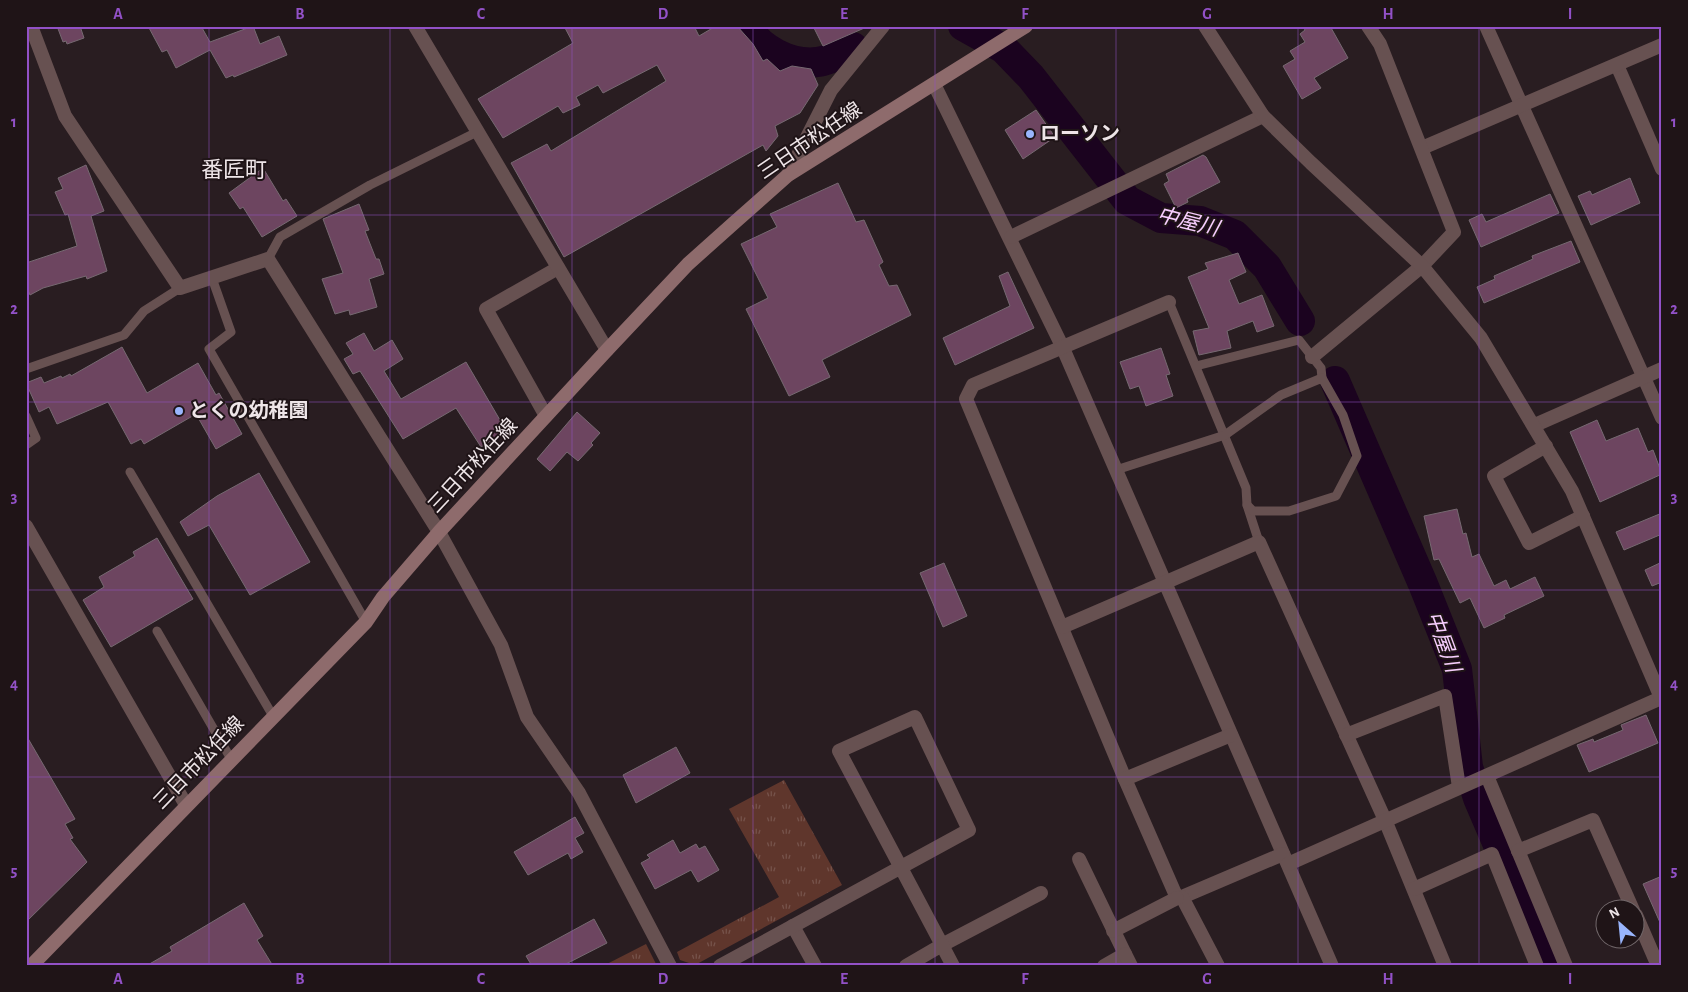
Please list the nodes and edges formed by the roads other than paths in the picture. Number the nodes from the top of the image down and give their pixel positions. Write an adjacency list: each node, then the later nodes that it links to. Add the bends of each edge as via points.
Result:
1 (31, 26): 22 (street, via 65,116)
2 (415, 26): 13 (street)
3 (883, 26): 16 (street, via 831,90)
4 (1026, 26): 10 (main road, 三日市松任線)
5 (1205, 26): 12 (street)
6 (1368, 26): 14 (street, via 1380,44)
7 (1486, 26): 11 (street)
8 (1662, 45): 9 (street)
9 (1617, 65): 11 (street); 15 (street)
10 (934, 84): 16 (main road, 三日市松任線); 17 (street)
11 (1523, 105): 14 (street); 31 (street)
12 (1263, 116): 17 (street); 19 (street, via 1310,164)
13 (477, 132): 18 (lane, via 370,185 280,237); 20 (street)
14 (1422, 148): 19 (street, via 1454,232)
15 (1662, 169)
16 (788, 175): 25 (main road, 三日市松任線, via 688,264)
17 (1010, 237): 24 (street)
18 (268, 260): 21 (street); 44 (street)
19 (1422, 266): 26 (street); 35 (street, via 1481,338)
20 (558, 268): 25 (street); 33 (street, via 486,309)
21 (212, 278): 22 (street); 47 (lane, via 231,332 209,349)
22 (180, 288): 29 (lane, via 144,311 124,335)
23 (1169, 302): 24 (street); 27 (lane)
24 (1062, 346): 39 (street); 48 (street, via 973,385 966,399)
25 (607, 350): 33 (main road, 三日市松任線)
26 (1312, 357): 27 (lane, via 1299,340); 30 (lane, via 1321,368)
27 (1196, 366): 36 (lane)
28 (1662, 369): 31 (street)
29 (26, 370)
30 (1322, 378): 36 (lane, via 1281,395); 41 (lane, via 1343,415 1357,456 1336,496 1289,511 1253,511)
31 (1645, 378): 34 (street); 35 (street)
32 (26, 416): 37 (lane, via 36,438)
33 (546, 416): 44 (main road, 三日市松任線)
34 (1662, 418)
35 (1535, 425): 38 (street)
36 (1225, 435): 39 (lane); 41 (lane, via 1246,488)
37 (26, 445)
38 (1546, 446): 42 (street); 42 (street, via 1494,476 1529,543)
39 (1116, 470): 46 (street)
40 (130, 472): 51 (lane)
41 (1247, 505): 45 (lane)
42 (1583, 516): 50 (street)
43 (26, 526): 58 (street)
44 (439, 532): 47 (main road, 三日市松任線); 74 (street, via 501,645 527,716 579,794)
45 (1259, 542): 46 (street); 53 (street)
46 (1164, 584): 48 (street); 52 (street)
47 (366, 622): 51 (main road, 三日市松任線)
48 (1062, 627): 56 (street)
49 (157, 631): 54 (lane)
50 (1661, 699): 55 (street)
51 (273, 716): 54 (main road, 三日市松任線)
52 (1231, 735): 56 (street); 61 (street)
53 (1346, 735): 57 (street, via 1445,696); 59 (street)
54 (231, 759): 58 (main road, 三日市松任線)
55 (1484, 777): 57 (street); 60 (street)
56 (1125, 779): 66 (street)
57 (1463, 786): 59 (street)
58 (186, 806): 73 (main road, 三日市松任線)
59 (1385, 820): 61 (street); 64 (street)
60 (1518, 851): 67 (street, via 1593,820); 84 (street)
61 (1286, 859): 66 (street); 81 (street)
62 (1079, 860): 69 (street)
63 (900, 867): 63 (street, via 968,830 915,717 839,751); 68 (street); 71 (street)
64 (1414, 889): 82 (street); 83 (street, via 1492,854)
65 (1041, 893): 71 (street)
66 (1180, 898): 69 (street); 80 (street)
67 (1629, 900)
68 (793, 926): 75 (street); 76 (street)
69 (1113, 931): 72 (street)
70 (1646, 938): 85 (street)
71 (942, 945): 77 (street); 78 (street)
72 (1128, 960): 79 (street)
73 (31, 966)
74 (670, 966)
75 (720, 966)
76 (815, 966)
77 (906, 966)
78 (953, 966)
79 (1104, 966)
80 (1218, 966)
81 (1332, 966)
82 (1445, 966)
83 (1537, 966)
84 (1566, 966)
85 (1658, 966)

